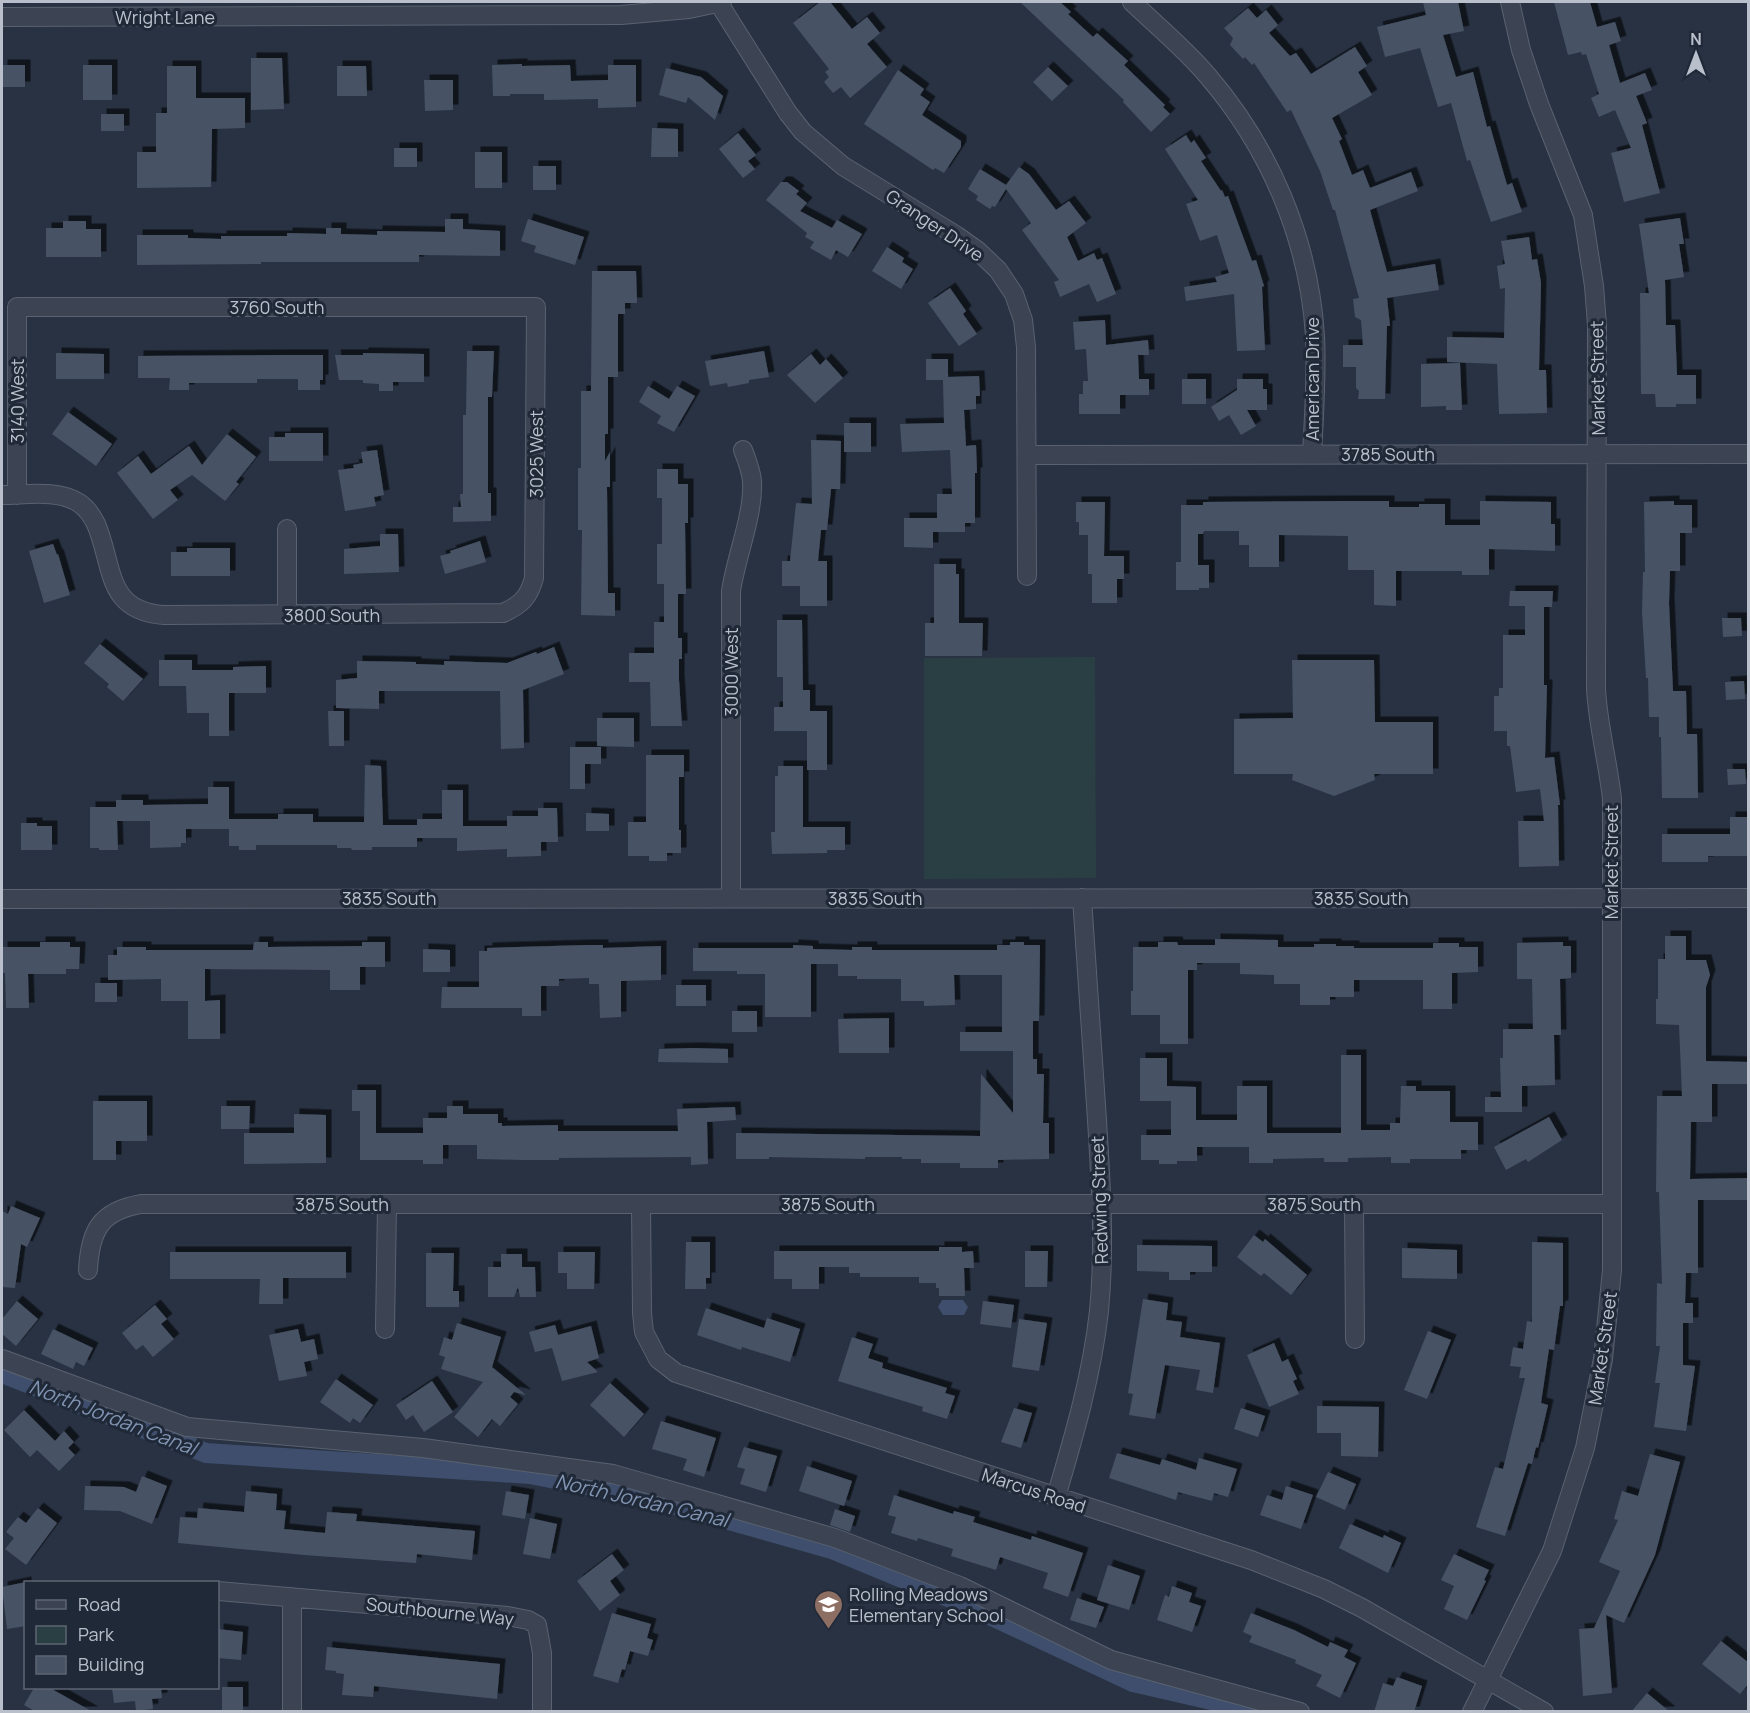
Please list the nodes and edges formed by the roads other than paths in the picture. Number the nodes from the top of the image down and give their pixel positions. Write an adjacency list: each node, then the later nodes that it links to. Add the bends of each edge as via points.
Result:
1 (719, 2): 4 (street, Wright Lane, via 621,15); 9 (street, Granger Drive, via 803,132 843,166 957,236 998,270 1014,294 1023,320)
2 (1132, 2): 10 (street, American Drive, via 1206,73 1230,103 1271,171 1288,211 1302,252 1315,336)
3 (1510, 2): 11 (street, Market Street, via 1539,104 1583,215 1597,325)
4 (2, 18)
5 (17, 307): 6 (street, 3760 South); 12 (street, 3140 West)
6 (536, 307): 15 (street, 3025 West, via 535,568)
7 (743, 450): 19 (street, 3000 West, via 751,470 752,492 731,591)
8 (1749, 453): 11 (street, 3785 South)
9 (1027, 454): 10 (street, 3785 South); 14 (street, Granger Drive)
10 (1312, 454): 11 (street, 3785 South)
11 (1597, 454): 17 (street, Market Street, via 1596,689 1611,799)
12 (9, 495): 16 (street, 3800 South, via 49,495 80,503 100,534 116,590 135,609 164,615)
13 (286, 529): 16 (street)
14 (1027, 576)
15 (526, 599): 16 (street, 3800 South, via 494,615)
16 (287, 615)
17 (1612, 897): 18 (street, 3835 South); 20 (street, 3835 South); 26 (street, Market Street)
18 (1749, 897)
19 (731, 898): 20 (street, 3835 South); 21 (street, 3835 South)
20 (1082, 898): 24 (street, Redwing Street)
21 (2, 899)
22 (387, 1204): 23 (street, 3875 South); 27 (street, 3875 South, via 127,1206 104,1219 96,1229); 28 (street)
23 (641, 1204): 24 (street, 3875 South); 31 (street, Marcus Road, via 642,1322 652,1350 666,1367 686,1377)
24 (1102, 1204): 25 (street, 3875 South); 31 (street, Redwing Street, via 1101,1280 1094,1347 1076,1431)
25 (1354, 1204): 26 (street, 3875 South); 29 (street)
26 (1611, 1204): 34 (street, Market Street, via 1608,1322 1585,1448 1552,1551)
27 (88, 1270)
28 (386, 1329)
29 (1355, 1339)
30 (2, 1359): 37 (street, via 187,1427 423,1448 614,1474 846,1542 960,1586 1111,1660)
31 (1056, 1497): 34 (street, Marcus Road, via 1251,1560 1324,1589)
32 (219, 1591): 33 (street, Southbourne Way)
33 (292, 1597): 35 (street); 36 (street, Southbourne Way, via 528,1620 537,1625 541,1642)
34 (1488, 1680): 38 (street, Market Street); 39 (street, Marcus Road)
35 (292, 1712)
36 (542, 1712)
37 (1299, 1712)
38 (1472, 1712)
39 (1544, 1712)

